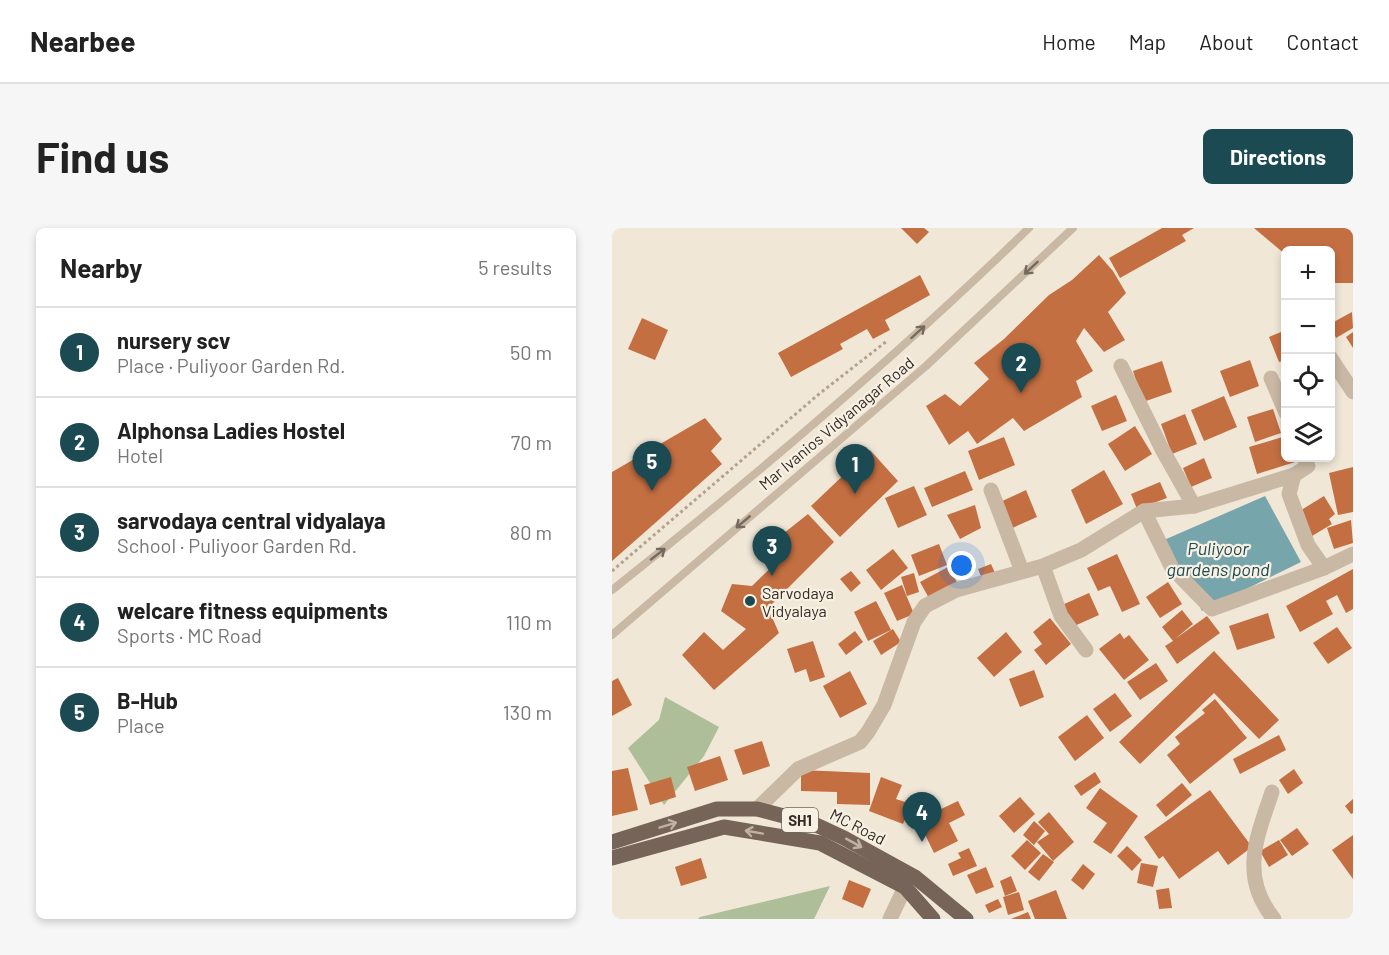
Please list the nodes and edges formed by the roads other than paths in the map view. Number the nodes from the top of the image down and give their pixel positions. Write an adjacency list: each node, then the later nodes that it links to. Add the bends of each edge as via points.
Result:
1 (1029, 228): 17 (lane, Mar Ivanios Vidyanagar Road, one-way to 1, via 890,357)
2 (1073, 228): 18 (lane, Mar Ivanios Vidyanagar Road, one-way to 18, via 926,366)
3 (1335, 365): 6 (street)
4 (1121, 366): 11 (street)
5 (1271, 378): 7 (street)
6 (1353, 392)
7 (1284, 408)
8 (1306, 462): 9 (street, via 1308,466)
9 (1294, 475): 11 (street); 15 (street, via 1289,494 1308,545)
10 (991, 490): 16 (street)
11 (1194, 506): 12 (street)
12 (1144, 511): 14 (street, via 1081,550); 15 (street, via 1172,568 1212,609)
13 (1353, 554): 15 (street)
14 (1043, 566): 16 (street); 19 (street, via 1061,616)
15 (1324, 568)
16 (1022, 571): 21 (street, via 956,590 925,606 914,622 884,705 860,742 798,770)
17 (612, 590)
18 (612, 635)
19 (1086, 650)
20 (1272, 792): 28 (street, via 1252,860 1256,884)
21 (757, 809): 22 (main road, MC Road / SH1, one-way to 21, via 717,809); 27 (main road, MC Road / SH1, one-way to 27, via 814,824 844,838 915,877)
22 (612, 842)
23 (612, 858): 24 (main road, MC Road / SH1, one-way to 23, via 820,843 724,827)
24 (905, 887): 25 (street); 26 (main road, MC Road / SH1)
25 (890, 919)
26 (933, 919)
27 (966, 919)
28 (1274, 919)

